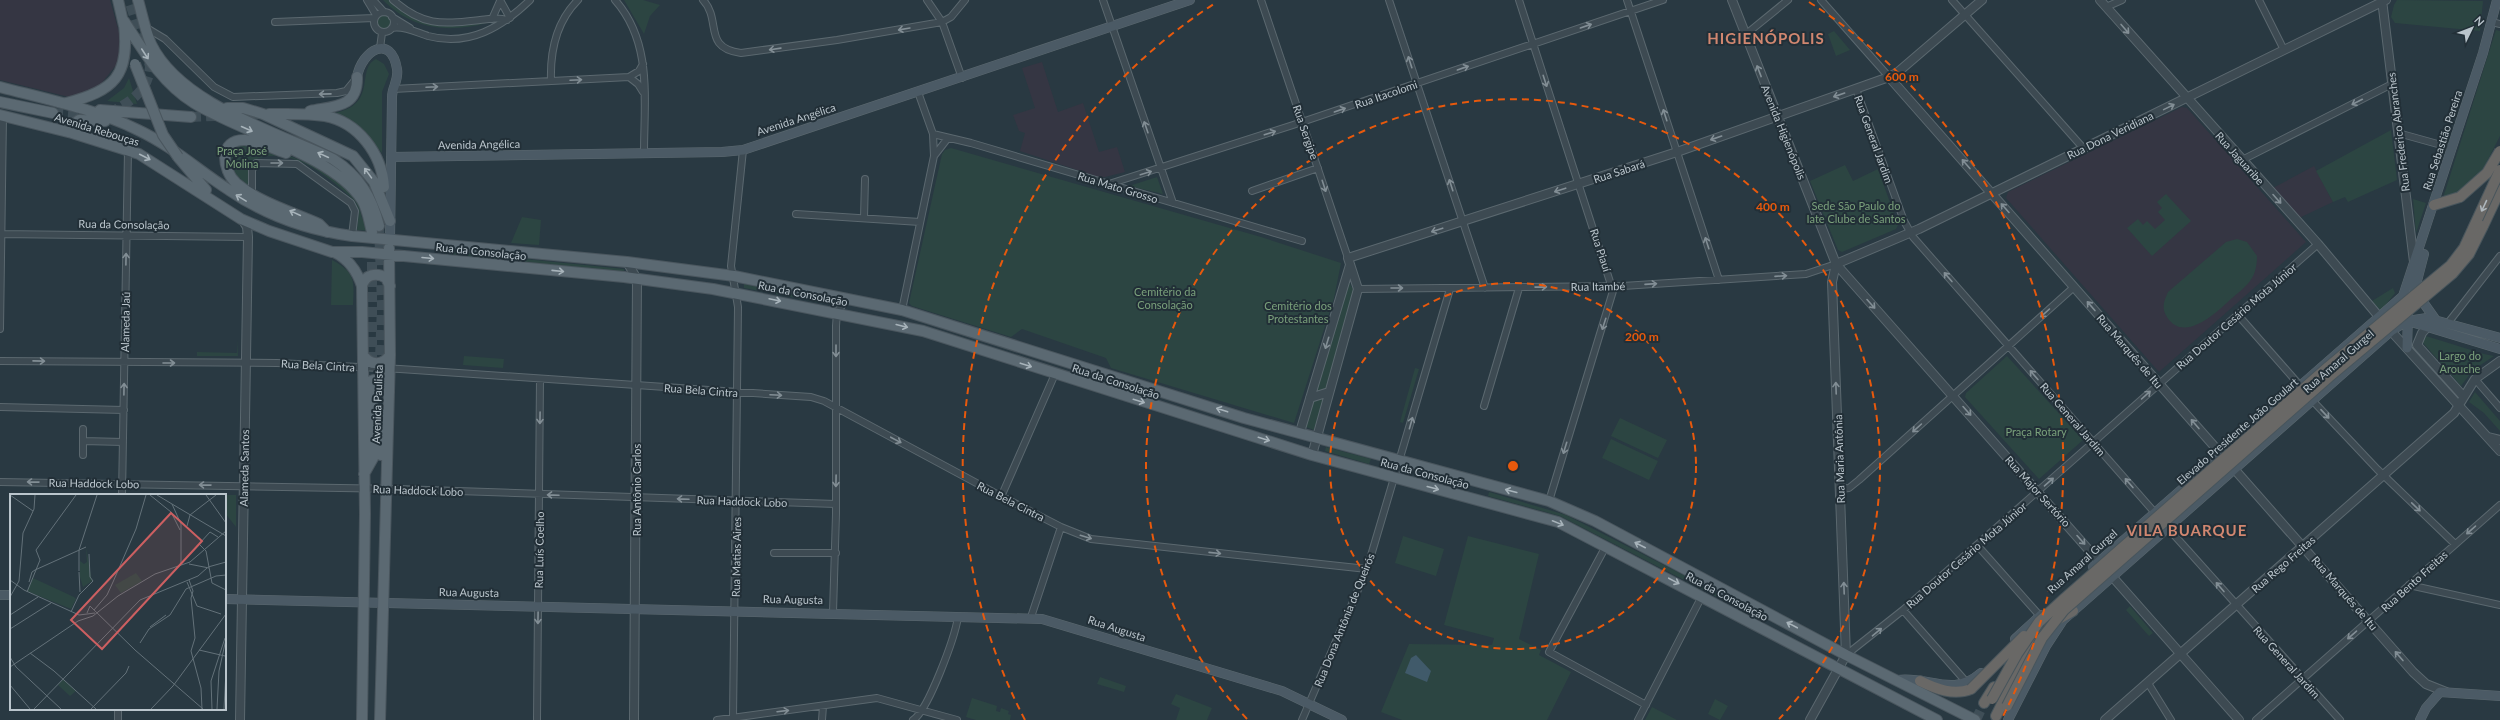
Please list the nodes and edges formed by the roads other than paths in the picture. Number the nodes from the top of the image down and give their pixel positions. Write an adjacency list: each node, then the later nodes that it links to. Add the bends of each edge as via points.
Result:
1 (118, 0): 38 (main road)
2 (138, 0): 43 (main road)
3 (367, 0): 34 (street)
4 (373, 0): 32 (street)
5 (393, 0): 36 (street, via 413,15 440,23 454,24)
6 (530, 0): 37 (street)
7 (578, 0): 56 (street, via 556,35 551,58)
8 (615, 0): 51 (street, via 632,24)
9 (703, 0): 40 (street, one-way to 9, via 741,53 727,50 717,40 710,9)
10 (927, 0): 40 (street)
11 (965, 0): 40 (street, via 951,17)
12 (1103, 0): 42 (street)
13 (1190, 0): 42 (main road, Avenida Angélica)
14 (1261, 0): 75 (street, Rua Sergipe)
15 (1389, 0): 57 (street, one-way to 15)
16 (1519, 0): 48 (street, Rua Piauí)
17 (1627, 0): 31 (street)
18 (1663, 0): 31 (street, Rua Itacolomi)
19 (1732, 0): 47 (street, Avenida Higienópolis)
20 (1788, 0): 47 (street)
21 (1821, 0): 54 (street, Rua Marquês de Itu)
22 (1952, 0): 33 (street)
23 (1982, 0): 33 (street, Rua Sabará)
24 (2100, 0): 30 (street, Rua Jaguaribe)
25 (2122, 0): 30 (street)
26 (2259, 0): 50 (street)
27 (2497, 0): 41 (main road, Rua Sebastião Pereira)
28 (500, 1): 36 (street); 37 (street)
29 (2383, 1): 50 (street, Rua Dona Veridiana); 58 (street, Rua Frederico Abranches)
30 (2106, 7): 64 (street, Rua Jaguaribe, one-way to 64)
31 (1630, 11): 48 (street, Rua Itacolomi, one-way to 31); 86 (street, one-way to 31)
32 (384, 12): 34 (street); 35 (street)
33 (1965, 15): 54 (street, Rua Sabará); 82 (street)
34 (375, 17): 39 (street); 46 (street, via 374,27)
35 (392, 17): 44 (street); 45 (street)
36 (492, 19): 37 (street)
37 (509, 19): 45 (street, via 485,33 468,38 452,40)
38 (124, 22): 66 (main road, via 126,54 113,81 97,93); 88 (main road, one-way to 88, via 150,62 181,94 221,117); 103 (main road, bridge, via 135,64 163,135 178,157)
39 (275, 22)
40 (942, 22): 55 (street)
41 (2496, 23): 81 (main road, Rua Sebastião Pereira)
42 (1112, 26): 55 (main road, Avenida Angélica); 92 (street, one-way to 42)
43 (146, 27): 52 (street, one-way to 43, via 346,91 337,94 233,97 214,87 166,39); 68 (main road, via 155,50 174,74 189,88)
44 (392, 28): 45 (street, via 400,27); 46 (street)
45 (416, 32)
46 (382, 33): 49 (street)
47 (1745, 35): 74 (street, Avenida Higienópolis, one-way to 47)
48 (1533, 44): 57 (street, Rua Itacolomi, one-way to 48); 97 (street, Rua Piauí, one-way to 97)
49 (380, 48): 52 (main road, via 371,50 365,57); 60 (main road, Avenida Paulista, via 388,52 395,64 397,76)
50 (2284, 50): 64 (street, Rua Dona Veridiana)
51 (643, 64): 53 (street, via 637,73); 63 (street)
52 (357, 77): 71 (main road, via 356,91 350,101)
53 (629, 77): 56 (street, one-way to 53); 63 (street, via 638,84)
54 (1889, 77): 61 (street, Rua Sabará); 102 (street, Rua Marquês de Itu, one-way to 54)
55 (962, 78): 62 (main road, Avenida Angélica)
56 (551, 81): 60 (street, one-way to 56)
57 (1417, 83): 75 (street, Rua Itacolomi, one-way to 57); 112 (street, one-way to 57)
58 (2392, 84): 78 (street, Rua Frederico Abranches); 91 (street, one-way to 91)
59 (0, 87): 66 (main road, Avenida Rebouças)
60 (393, 88): 90 (main road, Avenida Paulista)
61 (1856, 88): 74 (street, Rua Sabará, one-way to 74); 114 (street, Rua General Jardim)
62 (918, 92): 79 (street); 84 (main road, Avenida Angélica)
63 (644, 96): 87 (street)
64 (2186, 98): 82 (street, Rua Dona Veridiana, one-way to 64); 91 (street, Rua Jaguaribe)
65 (0, 102): 69 (main road)
66 (66, 103): 67 (main road, Avenida Rebouças)
67 (78, 107): 73 (main road, via 88,106 118,113); 76 (main road, Avenida Rebouças)
68 (221, 107): 88 (main road, one-way to 68, via 333,172 353,189 376,229 369,196 349,170); 110 (main road, one-way to 68, via 374,182 353,156 263,114 243,108)
69 (53, 113)
70 (269, 114): 71 (main road)
71 (301, 114): 98 (main road, via 326,116 355,130 376,156)
72 (1, 115): 77 (main road, Avenida Rebouças); 115 (street)
73 (191, 117)
74 (1777, 117): 86 (street, Rua Sabará, one-way to 86); 127 (street, Avenida Higienópolis)
75 (1303, 122): 92 (street, Rua Itacolomi, one-way to 75); 93 (street, Rua Sergipe)
76 (124, 124): 77 (main road, via 79,120 72,125); 113 (main road, Avenida Rebouças, one-way to 76, via 309,229 258,208 228,190 189,159)
77 (72, 133): 83 (main road, Avenida Rebouças)
78 (2398, 133): 81 (street); 128 (street, Rua Frederico Abranches)
79 (933, 134): 80 (street, Rua Mato Grosso); 89 (street)
80 (948, 138): 89 (street); 96 (street, Rua Mato Grosso)
81 (2452, 148): 106 (main road, Rua Sebastião Pereira)
82 (2084, 149): 102 (street, Rua Dona Veridiana)
83 (128, 150): 103 (main road, Avenida Rebouças, one-way to 103, via 146,157); 116 (street, Alameda Jaú)
84 (743, 150): 87 (main road, Avenida Angélica); 130 (street, Rua Matias Aires, via 731,266)
85 (2500, 151): 106 (highway, bridge, via 2487,173 2460,197)
86 (1677, 152): 97 (street, Rua Sabará); 133 (street, one-way to 86)
87 (644, 153): 90 (main road, Avenida Angélica)
88 (302, 155): 101 (main road, via 286,154 245,140 234,143 226,152 224,165 231,178)
89 (934, 156): 111 (street)
90 (392, 157): 110 (main road, Avenida Paulista)
91 (2242, 160): 121 (street, Rua Jaguaribe, one-way to 121)
92 (1162, 168): 96 (street, Rua Itacolomi, one-way to 92); 105 (street)
93 (1318, 168): 100 (street); 126 (street, Rua Sergipe, one-way to 126)
94 (2500, 170): 250 (highway, Elevado Presidente João Goulart, one-way to 250, bridge, via 2464,248 2451,265 2328,367)
95 (865, 179): 109 (street)
96 (1108, 184): 105 (street, Rua Mato Grosso)
97 (1579, 184): 112 (street, Rua Sabará, one-way to 112); 136 (street, Rua Piauí)
98 (384, 187)
99 (2500, 190): 104 (highway, Elevado Presidente João Goulart)
100 (1252, 191)
101 (252, 194): 113 (main road, one-way to 101, via 319,224); 117 (street, one-way to 117, via 252,170 256,163 297,164 351,203 354,211)
102 (1992, 194): 114 (street, Rua Dona Veridiana); 137 (street, Rua Marquês de Itu, one-way to 102)
103 (216, 200): 108 (main road, Avenida Rebouças)
104 (2497, 200): 267 (highway, Elevado Presidente João Goulart, bridge, via 2469,254 2452,274 2329,377 2064,610 2042,638)
105 (1173, 203): 120 (street, Rua Mato Grosso)
106 (2432, 210): 128 (main road, Rua Sebastião Pereira); 138 (main road, via 2432,224)
107 (796, 214): 109 (street)
108 (242, 218): 118 (street, Alameda Santos, via 247,227); 122 (main road, Rua da Consolação, via 269,231)
109 (864, 218): 111 (street)
110 (390, 221): 119 (main road, Avenida Paulista)
111 (920, 222): 145 (street)
112 (1463, 222): 126 (street, Rua Sabará, one-way to 126); 140 (street)
113 (328, 233): 117 (main road, Rua da Consolação)
114 (1910, 233): 127 (street, Rua Dona Veridiana); 156 (street, Rua General Jardim, one-way to 114)
115 (1, 234): 116 (street, Rua da Consolação); 153 (street)
116 (126, 236): 118 (street, Rua da Consolação); 163 (street, Alameda Jaú, one-way to 116)
117 (352, 236): 119 (main road, Rua da Consolação)
118 (248, 237): 164 (street, Alameda Santos)
119 (390, 240): 123 (main road, Avenida Paulista); 125 (main road, Rua da Consolação)
120 (1302, 242)
121 (2318, 244): 147 (street, Rua Doutor Cesário Mota Júnior); 148 (street, Rua Jaguaribe)
122 (332, 252): 123 (main road, Rua da Consolação); 134 (main road, via 350,263)
123 (390, 255): 132 (main road, Rua da Consolação, one-way to 132); 135 (main road, Avenida Paulista)
124 (2500, 256): 151 (street)
125 (627, 262): 130 (main road, Rua da Consolação); 132 (street)
126 (1349, 262): 142 (street, Rua Sergipe); 181 (street, one-way to 181)
127 (1836, 264): 129 (street, Rua Major Sertório); 131 (street, Rua Maria Antônia); 133 (street, Rua Itambé, one-way to 127, via 1806,274)
128 (2415, 264): 138 (main road, Rua Sebastião Pereira)
129 (1845, 275): 131 (street, via 1837,274); 179 (street, Rua Major Sertório, one-way to 179)
130 (734, 276): 143 (street, Rua Matias Aires); 144 (main road, Rua da Consolação)
131 (1833, 278): 211 (street, Rua Maria Antônia, one-way to 131)
132 (637, 279): 143 (main road, Rua da Consolação); 174 (street, Rua Antônio Carlos)
133 (1719, 280): 136 (street, Rua Itambé, one-way to 133)
134 (362, 286): 135 (main road, via 367,277 375,274 386,278); 159 (main road, Avenida Paulista)
135 (390, 286): 160 (main road, Avenida Paulista)
136 (1612, 286): 141 (street, Rua Itambé, one-way to 136); 218 (street, Rua Piauí, one-way to 218, via 1612,300)
137 (2074, 287): 156 (street, one-way to 156); 171 (street, Rua Marquês de Itu, one-way to 137)
138 (2411, 287): 148 (main road); 149 (main road); 150 (main road)
139 (1450, 288): 140 (street, Rua Itambé); 142 (street, Rua Itambé, one-way to 139); 201 (street, Rua Dona Antônia de Queirós, one-way to 139)
140 (1486, 288): 141 (street, Rua Itambé)
141 (1519, 288): 184 (street)
142 (1358, 289): 177 (street)
143 (737, 292): 146 (main road, Rua da Consolação, one-way to 146); 178 (street, Rua Matias Aires)
144 (848, 298): 145 (main road, Rua da Consolação); 146 (street)
145 (902, 310): 167 (main road, Rua da Consolação)
146 (838, 312): 168 (main road, Rua da Consolação, one-way to 168, via 923,331); 186 (street, one-way to 186)
147 (2238, 315): 171 (street, Rua Doutor Cesário Mota Júnior); 172 (street)
148 (2378, 316): 154 (street); 172 (main road, Rua Amaral Gurgel)
149 (2435, 319): 150 (main road); 151 (main road); 152 (street)
150 (2407, 321): 152 (main road); 154 (main road); 157 (main road)
151 (2448, 323): 155 (main road)
152 (2428, 326): 158 (main road); 180 (street, via 2417,345)
153 (0, 329)
154 (2391, 331): 157 (street); 182 (main road, Rua Amaral Gurgel)
155 (2500, 338)
156 (2008, 346): 179 (street); 196 (street, Rua General Jardim, one-way to 156)
157 (2406, 348): 183 (street)
158 (2500, 349)
159 (363, 355): 160 (main road, via 376,364 384,362); 165 (main road, Avenida Paulista)
160 (390, 355): 166 (main road, Avenida Paulista)
161 (0, 361): 163 (street, Rua Bela Cintra, one-way to 163)
162 (2500, 361): 169 (street)
163 (124, 362): 164 (street, Rua Bela Cintra, one-way to 164); 188 (street, Alameda Jaú, one-way to 163)
164 (245, 363): 165 (street, Rua Bela Cintra); 208 (street, Alameda Santos)
165 (364, 367): 166 (street, Rua Bela Cintra); 173 (main road, Avenida Paulista)
166 (390, 368): 170 (street, Rua Bela Cintra); 176 (main road, Avenida Paulista)
167 (1106, 373): 175 (main road); 190 (main road, Rua da Consolação, one-way to 167, via 1244,418)
168 (1055, 374): 175 (main road, Rua da Consolação); 215 (street)
169 (2475, 379): 180 (street); 187 (street)
170 (540, 380): 174 (street, Rua Bela Cintra); 214 (street, Rua Luís Coelho, one-way to 214)
171 (2160, 384): 196 (street, Rua Doutor Cesário Mota Júnior, one-way to 171); 199 (street, Rua Marquês de Itu, one-way to 171)
172 (2299, 385): 182 (street); 199 (main road, Rua Amaral Gurgel)
173 (372, 386): 176 (main road, via 370,382 377,380 385,383); 203 (main road); 209 (main road, via 373,458 364,474)
174 (637, 386): 178 (street, Rua Bela Cintra); 216 (street, Rua Antônio Carlos)
175 (1102, 389): 198 (main road, Rua da Consolação, one-way to 198)
176 (389, 390): 203 (main road, Avenida Paulista)
177 (1329, 392): 181 (street); 192 (street)
178 (737, 393): 186 (street, Rua Bela Cintra, one-way to 186, via 811,398); 217 (street, Rua Matias Aires)
179 (1953, 395): 211 (street, one-way to 211, via 1856,483 1849,488); 212 (street, Rua Major Sertório, one-way to 212)
180 (2463, 396): 183 (street)
181 (1310, 398): 190 (street)
182 (2312, 400): 202 (main road, Rua Amaral Gurgel); 204 (street, one-way to 204)
183 (2457, 404): 191 (street); 204 (street, Rua Rego Freitas, via 2454,413)
184 (1484, 406)
185 (0, 408): 188 (street)
186 (837, 408): 215 (street, Rua Bela Cintra, one-way to 215); 219 (street, one-way to 219)
187 (2500, 408)
188 (124, 410): 195 (street, Alameda Jaú)
189 (83, 429): 194 (street)
190 (1300, 432): 192 (main road, Rua da Consolação)
191 (2487, 436): 193 (street); 197 (street)
192 (1316, 437): 198 (street); 201 (main road, Rua da Consolação)
193 (2500, 440)
194 (83, 441): 195 (street); 200 (street)
195 (123, 442): 207 (street, Alameda Jaú)
196 (2093, 442): 212 (street, Rua Doutor Cesário Mota Júnior, one-way to 196); 221 (street, Rua General Jardim, one-way to 196)
197 (2500, 450)
198 (1312, 454): 205 (main road, Rua da Consolação)
199 (2221, 454): 202 (street, Rua Marquês de Itu); 221 (main road, Rua Amaral Gurgel)
200 (83, 455)
201 (1400, 460): 205 (street, Rua Dona Antônia de Queirós); 218 (main road, Rua da Consolação, one-way to 201)
202 (2234, 469): 223 (main road, Rua Amaral Gurgel); 227 (street, Rua Marquês de Itu)
203 (386, 474): 210 (main road, Avenida Paulista)
204 (2384, 476): 224 (street, one-way to 224); 227 (street, Rua Rego Freitas)
205 (1396, 478): 226 (main road, Rua da Consolação, one-way to 226, via 1546,519); 231 (street, Rua Dona Antônia de Queirós)
206 (0, 482): 207 (street, Rua Haddock Lobo, one-way to 206)
207 (122, 484): 208 (street, Rua Haddock Lobo, one-way to 207); 213 (street, Alameda Jaú)
208 (244, 486): 209 (street, Rua Haddock Lobo); 236 (street, Alameda Santos)
209 (364, 488): 210 (street, Rua Haddock Lobo); 237 (main road)
210 (386, 488): 214 (street, Rua Haddock Lobo); 238 (main road, Avenida Paulista)
211 (1840, 489): 252 (street, Rua Maria Antônia, one-way to 211)
212 (2038, 492): 225 (street, Rua Doutor Cesário Mota Júnior); 230 (street, Rua Major Sertório, one-way to 230)
213 (122, 494)
214 (539, 494): 216 (street, Rua Haddock Lobo, one-way to 214); 239 (street, Rua Luís Coelho)
215 (1001, 497): 222 (street, Rua Bela Cintra)
216 (636, 498): 217 (street, Rua Haddock Lobo, one-way to 216); 242 (street, Rua Antônio Carlos)
217 (736, 501): 219 (street, Rua Haddock Lobo); 243 (street, Rua Matias Aires)
218 (1549, 502): 252 (main road, Rua da Consolação, one-way to 218, via 1595,521)
219 (836, 504): 229 (street)
220 (2500, 505): 224 (street, Rua Bento Freitas, one-way to 224)
221 (2155, 512): 223 (street, Rua General Jardim); 230 (main road, Rua Amaral Gurgel)
222 (1061, 527): 231 (street, Rua Bela Cintra, one-way to 231, via 1101,541); 248 (street)
223 (2168, 527): 232 (main road, Rua Amaral Gurgel); 240 (street, Rua General Jardim, one-way to 223)
224 (2455, 544): 233 (street, Rua Bento Freitas)
225 (1977, 545): 244 (street, Rua Doutor Cesário Mota Júnior); 250 (street)
226 (1606, 546): 234 (main road, Rua da Consolação, one-way to 234); 262 (street, via 1549,652)
227 (2303, 546): 240 (street, Rua Rego Freitas); 249 (street, Rua Marquês de Itu)
228 (774, 552): 229 (street)
229 (836, 554): 246 (street)
230 (2100, 561): 232 (street, Rua Major Sertório); 250 (main road, Rua Amaral Gurgel)
231 (1367, 569): 261 (street, Rua Dona Antônia de Queirós)
232 (2113, 575): 245 (main road, Rua Amaral Gurgel); 251 (street, Rua Major Sertório)
233 (2409, 585): 241 (street); 249 (street, Rua Bento Freitas)
234 (1702, 596): 253 (main road, Rua da Consolação); 262 (street)
235 (226, 599): 236 (main road, Rua Augusta)
236 (242, 600): 237 (main road, Rua Augusta); 268 (street, Alameda Santos)
237 (364, 602): 238 (main road, Rua Augusta); 269 (main road)
238 (383, 603): 239 (main road, Rua Augusta); 270 (main road, Avenida Paulista)
239 (538, 605): 242 (main road, Rua Augusta); 271 (street, Rua Luís Coelho, one-way to 271)
240 (2236, 605): 251 (street, Rua Rego Freitas); 254 (street, Rua General Jardim)
241 (2500, 605)
242 (635, 607): 243 (main road, Rua Augusta); 272 (street, Rua Antônio Carlos)
243 (735, 610): 246 (main road, Rua Augusta); 266 (street, Rua Matias Aires)
244 (1903, 610): 252 (street, Rua Doutor Cesário Mota Júnior, one-way to 244); 258 (street)
245 (2073, 611): 267 (highway, via 2058,619 2044,632 2026,656)
246 (834, 612): 247 (main road, Rua Augusta)
247 (958, 617): 248 (main road, Rua Augusta); 265 (street, via 953,641)
248 (1031, 617): 261 (main road, Rua Augusta, via 1052,620 1233,675 1282,691)
249 (2369, 620): 254 (street, Rua Bento Freitas, one-way to 254); 259 (street, Rua Marquês de Itu, one-way to 249, via 2432,688 2418,677)
250 (2036, 621): 258 (highway, bridge); 263 (highway, Elevado Presidente João Goulart, bridge)
251 (2181, 654): 257 (street, Rua Rego Freitas); 285 (street, Rua Major Sertório)
252 (1846, 655): 253 (street); 255 (main road, Rua da Consolação)
253 (1837, 668): 280 (street); 281 (main road, Rua da Consolação)
254 (2303, 678): 286 (street, Rua Bento Freitas); 287 (street, Rua General Jardim)
255 (1898, 680): 256 (main road, Rua da Consolação); 282 (main road, Rua da Consolação)
256 (1920, 681): 258 (highway, via 1961,693)
257 (2148, 682): 283 (street, Rua Rego Freitas); 284 (street)
258 (1970, 686)
259 (2446, 692): 260 (main road); 288 (main road, via 2440,692 2435,697)
260 (2500, 696)
261 (1308, 704): 277 (street, Rua Dona Antônia de Queirós); 278 (main road, Rua Augusta)
262 (1646, 704): 279 (street)
263 (1987, 704)
264 (823, 706): 265 (street, via 884,698); 266 (street, one-way to 264); 274 (street)
265 (922, 710): 275 (street); 276 (street)
266 (733, 718): 273 (street)
267 (2002, 718)
268 (240, 720)
269 (362, 720)
270 (380, 720)
271 (537, 720)
272 (634, 720)
273 (717, 720)
274 (822, 720)
275 (913, 720)
276 (957, 720)
277 (1302, 720)
278 (1342, 720)
279 (1638, 720)
280 (1810, 720)
281 (1937, 720)
282 (1975, 720)
283 (2106, 720)
284 (2171, 720)
285 (2239, 720)
286 (2256, 720)
287 (2340, 720)
288 (2420, 720)

